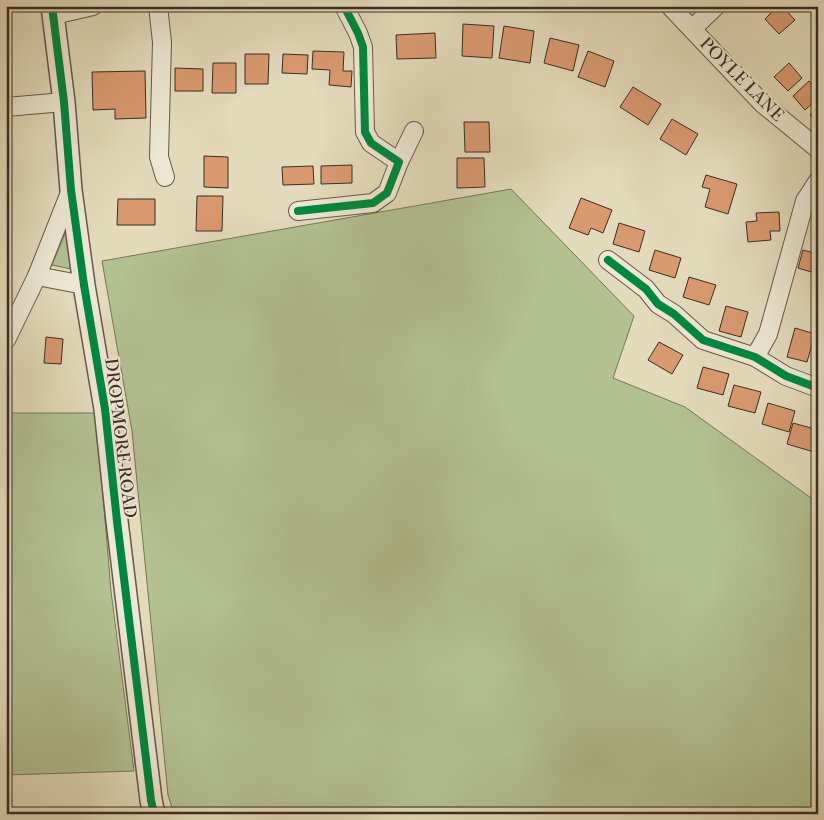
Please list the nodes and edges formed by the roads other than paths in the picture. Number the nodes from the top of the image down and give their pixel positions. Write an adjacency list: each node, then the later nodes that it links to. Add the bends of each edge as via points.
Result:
1 (93, 6): 6 (street)
2 (158, 6): 13 (street, via 162,42 159,157)
3 (344, 6): 12 (street, via 363,47 365,132 371,143)
4 (670, 6): 7 (street, POYLE LANE)
5 (716, 6): 7 (street)
6 (53, 11): 8 (street, DROPMORE ROAD)
7 (692, 29): 11 (street, POYLE LANE, via 763,104)
8 (64, 102): 9 (street); 15 (street, DROPMORE ROAD)
9 (6, 107)
10 (414, 131): 12 (street)
11 (818, 149)
12 (399, 162): 16 (street, via 387,193 373,203)
13 (165, 176)
14 (818, 181): 21 (street, via 805,200 768,334)
15 (71, 190): 18 (street); 19 (street, DROPMORE ROAD)
16 (298, 211)
17 (608, 260): 21 (street, via 703,340)
18 (37, 276): 19 (street); 20 (street)
19 (84, 285): 23 (street, DROPMORE ROAD, via 105,409)
20 (6, 340)
21 (755, 357): 22 (street, via 786,376)
22 (818, 388)
23 (154, 814)

